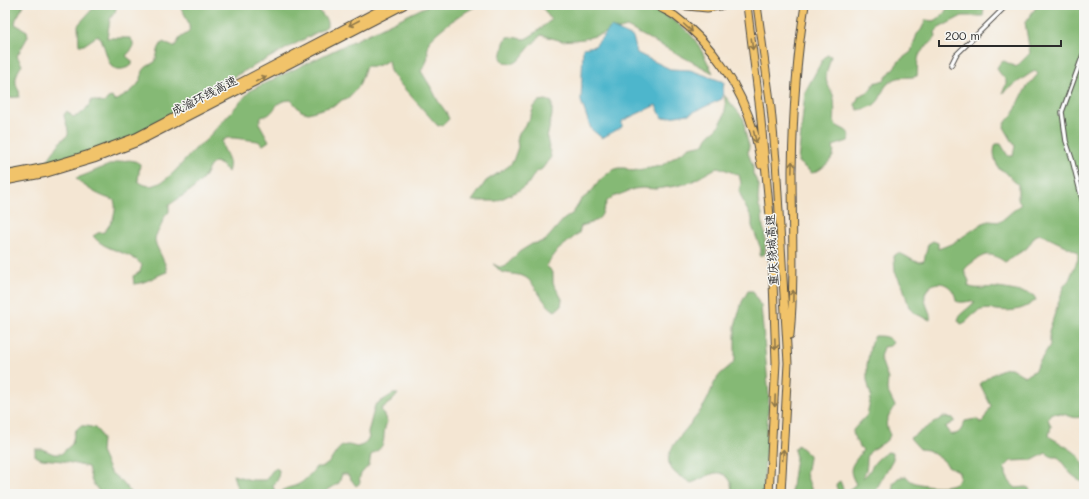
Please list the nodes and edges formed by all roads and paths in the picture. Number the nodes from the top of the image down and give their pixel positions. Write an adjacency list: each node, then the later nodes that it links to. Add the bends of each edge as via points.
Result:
1 (389, 5): 14 (highway, 成渝环线高速, one-way to 14, via 136,137 46,167)
2 (404, 5): 15 (highway, 成渝环线高速, one-way to 2, via 47,173 138,142)
3 (656, 5): 16 (highway, one-way to 16, via 691,31 706,46 731,80 754,131)
4 (678, 5): 5 (highway, via 693,8)
5 (725, 5)
6 (747, 5): 16 (highway, 重庆绕城高速, one-way to 16)
7 (757, 5): 18 (highway, 重庆绕城高速, via 772,108)
8 (800, 5): 11 (highway)
9 (805, 5): 11 (highway)
10 (1007, 5): 13 (street, via 956,55)
11 (801, 29): 18 (highway, one-way to 11, via 792,314 792,171)
12 (1084, 52): 17 (street, via 1062,112 1066,141)
13 (951, 65)
14 (5, 175)
15 (5, 181)
16 (768, 195): 19 (highway, 重庆绕城高速, one-way to 19, via 776,362)
17 (1084, 207)
18 (788, 363): 20 (highway, 重庆绕城高速, one-way to 18)
19 (769, 494)
20 (781, 494)

